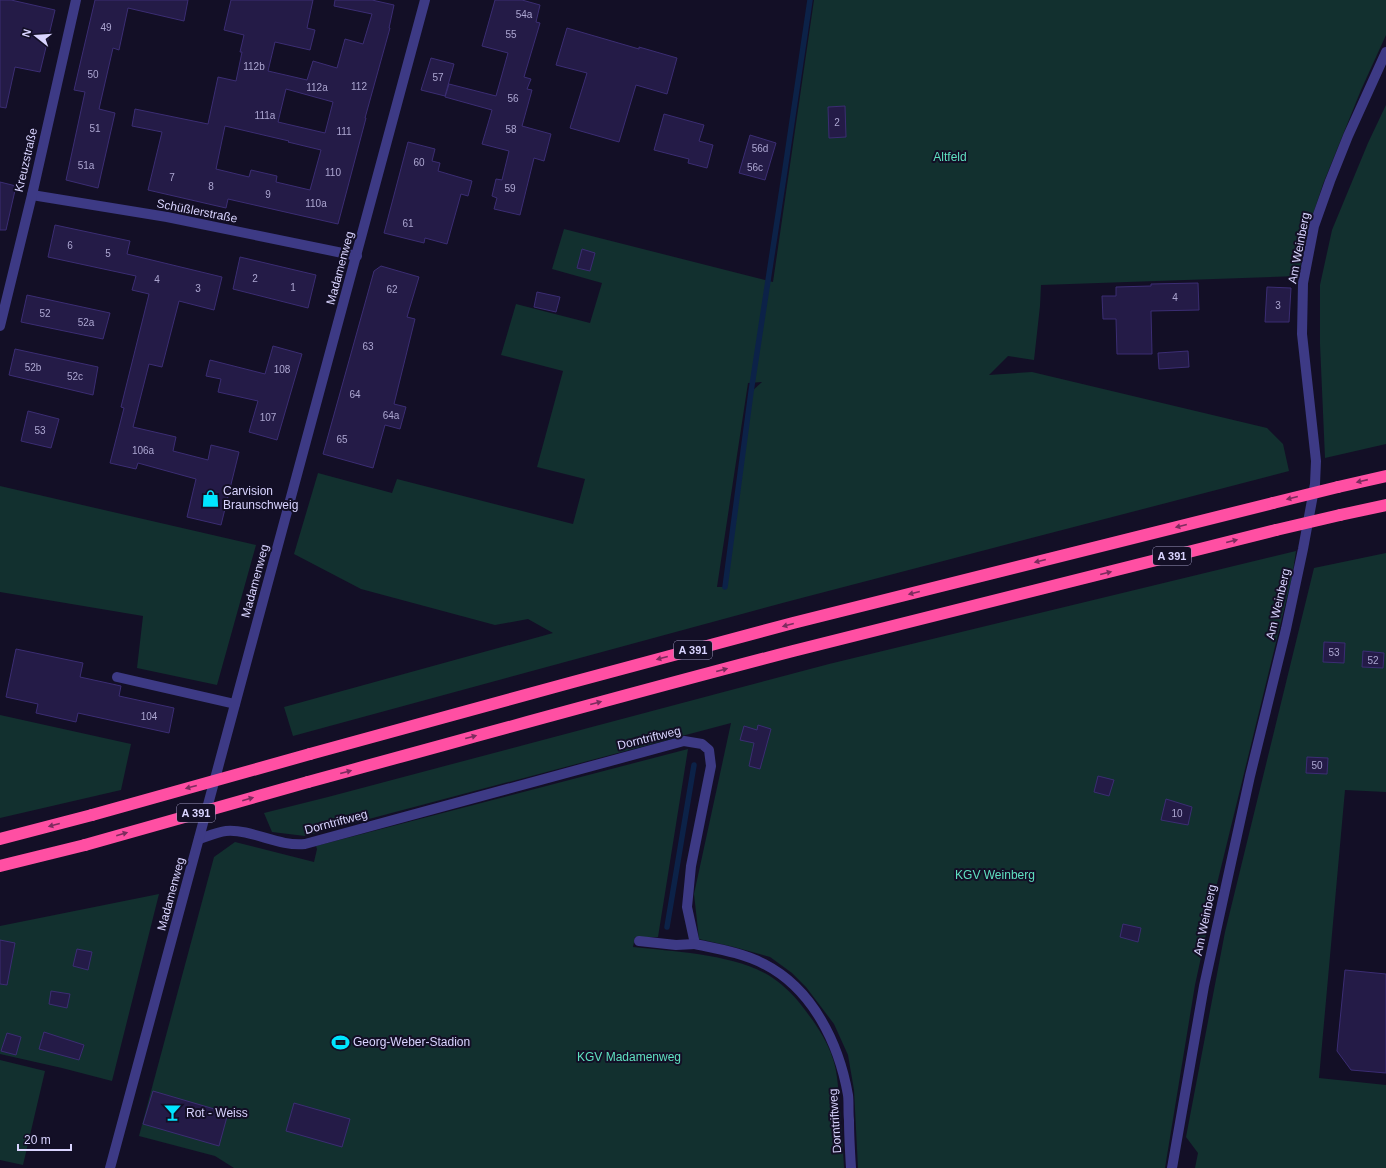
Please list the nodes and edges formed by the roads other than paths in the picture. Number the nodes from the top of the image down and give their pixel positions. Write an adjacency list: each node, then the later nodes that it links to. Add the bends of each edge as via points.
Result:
1 (76, 0): 4 (street, Kreuzstraße)
2 (425, 0): 5 (street, Madamenweg)
3 (1386, 52): 18 (street, Am Weinberg, via 1348,136 1312,226 1303,283 1302,334 1316,461 1315,484 1287,622 1204,986)
4 (32, 195): 5 (street, Schüßlerstraße, via 167,217); 6 (street, Kreuzstraße)
5 (356, 256): 10 (street, Madamenweg)
6 (0, 326)
7 (1386, 476): 11 (highway, A 391, one-way to 11, bridge, via 793,623)
8 (1386, 505): 13 (highway, A 391, one-way to 8, bridge, via 791,652 1029,591)
9 (118, 677): 10 (street)
10 (235, 704): 12 (street, Madamenweg)
11 (0, 838)
12 (199, 839): 15 (street, Dorntriftweg, via 226,831 241,832 295,845 305,844 684,741 702,744 709,750 711,766 687,907); 16 (street, Madamenweg)
13 (0, 866)
14 (639, 941): 15 (street, via 676,945)
15 (695, 944): 17 (street, Dorntriftweg, via 764,964 791,983 817,1015 828,1032 842,1068 848,1097)
16 (110, 1168)
17 (851, 1168)
18 (1172, 1168)

